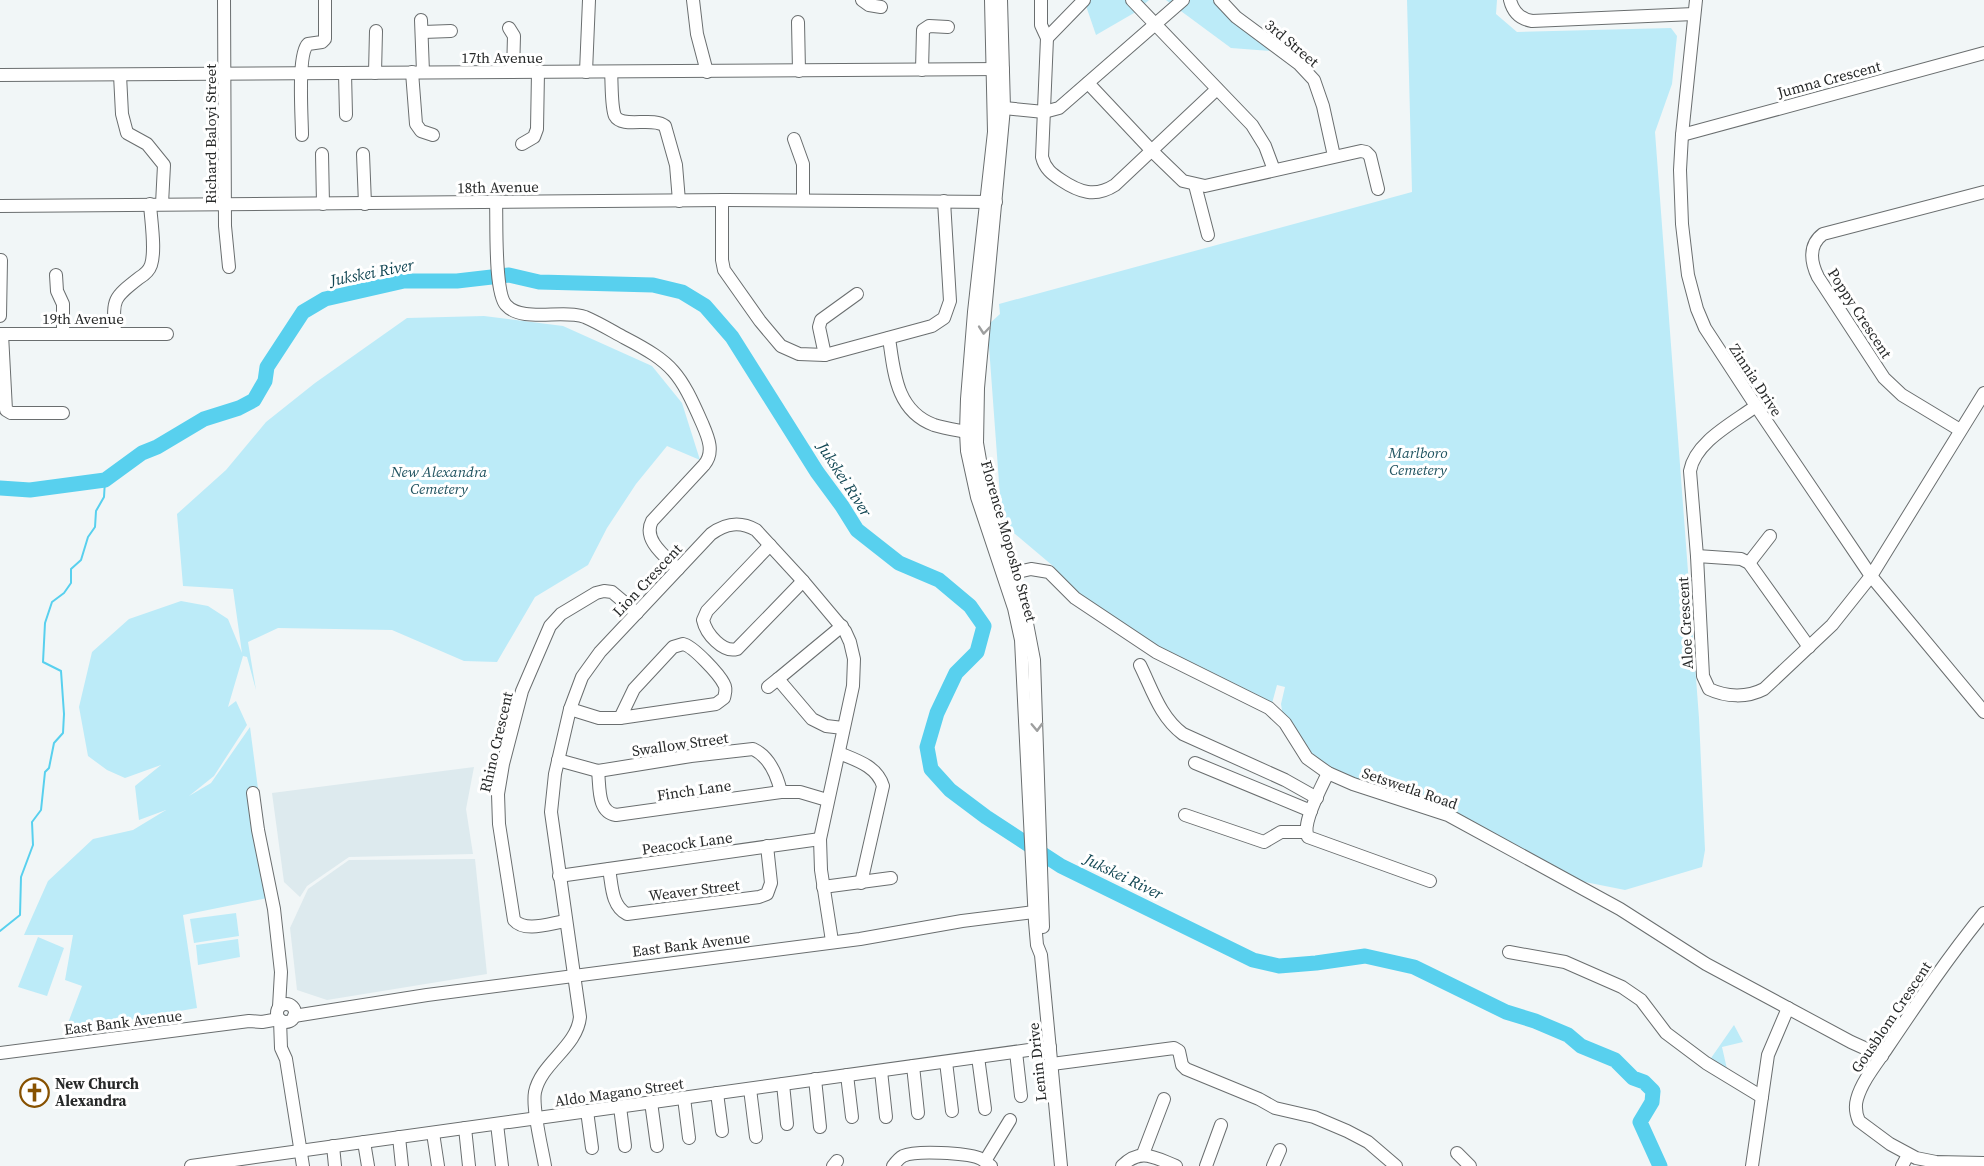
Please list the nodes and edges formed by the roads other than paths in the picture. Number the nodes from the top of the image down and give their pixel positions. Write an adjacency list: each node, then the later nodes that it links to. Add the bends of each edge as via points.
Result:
1 (224, 0): 34 (street, Richard Baloyi Street)
2 (325, 0): 37 (street, via 325,39 305,46)
3 (589, 0): 31 (street)
4 (693, 0): 33 (street)
5 (862, 0): 15 (street)
6 (991, 0): 25 (street, Florence Moposho Street)
7 (1001, 0): 25 (street, Florence Moposho Street)
8 (1041, 0): 23 (street, via 1041,25)
9 (1084, 0): 23 (street)
10 (1132, 0): 18 (street)
11 (1183, 0): 18 (street)
12 (1220, 0): 53 (street, 3rd Street, via 1308,74 1323,106)
13 (1510, 0): 16 (street, via 1517,14 1532,21)
14 (1696, 0): 16 (street, Zinnia Drive)
15 (881, 7)
16 (1694, 14): 47 (street, Zinnia Drive)
17 (798, 22): 27 (street)
18 (1154, 24): 40 (street); 41 (street)
19 (948, 27): 26 (street, via 929,26 923,30)
20 (509, 28): 29 (street, via 514,36)
21 (376, 31): 36 (street)
22 (451, 31): 28 (street, via 422,26)
23 (1047, 38): 43 (street)
24 (1984, 53): 47 (street, Jumna Crescent)
25 (998, 69): 26 (street, 17th Avenue); 42 (street, Florence Moposho Street); 63 (street, Florence Moposho Street)
26 (922, 70): 27 (street, 17th Avenue)
27 (799, 71): 33 (street, 17th Avenue)
28 (418, 72): 29 (street, 17th Avenue); 36 (street, 17th Avenue); 46 (street, via 416,124)
29 (513, 72): 30 (street, 17th Avenue)
30 (538, 72): 31 (street, 17th Avenue); 49 (street, via 537,129 534,137)
31 (586, 72): 32 (street, 17th Avenue)
32 (611, 72): 33 (street, 17th Avenue); 60 (street, via 616,117 626,122 657,122 665,126 676,165)
33 (707, 72)
34 (225, 73): 37 (street, 17th Avenue); 39 (street, 17th Avenue); 64 (street, Richard Baloyi Street)
35 (345, 73): 36 (street, 17th Avenue); 37 (street, 17th Avenue); 44 (street)
36 (375, 73)
37 (301, 74): 45 (street)
38 (0, 75): 39 (street, 17th Avenue)
39 (120, 75): 65 (street, via 124,129 147,144 164,165)
40 (1088, 83): 43 (street, via 1059,108); 50 (street)
41 (1216, 89): 50 (street); 54 (street, via 1258,134)
42 (1004, 108): 43 (street); 63 (street, Florence Moposho Street)
43 (1044, 112): 50 (street, via 1042,158 1046,167 1083,192 1110,189)
44 (346, 116)
45 (302, 135)
46 (434, 135)
47 (1682, 135): 82 (street, Zinnia Drive, via 1682,224 1691,293 1705,328)
48 (794, 139): 59 (street, via 803,164)
49 (522, 144)
50 (1152, 151): 55 (street, via 1183,181)
51 (322, 153): 66 (street)
52 (363, 154): 67 (street)
53 (1334, 156): 54 (street); 56 (street, via 1366,152)
54 (1274, 170): 55 (street)
55 (1195, 185): 69 (street)
56 (1378, 189)
57 (1984, 192): 84 (street, Poppy Crescent, via 1823,234 1812,255 1818,277 1884,378 1902,395)
58 (722, 200): 59 (street, 18th Avenue); 60 (street, 18th Avenue); 80 (street, via 722,260 726,275 781,346 798,354)
59 (803, 200): 61 (street, 18th Avenue)
60 (679, 201): 62 (street, 18th Avenue)
61 (944, 201): 63 (street, 18th Avenue); 79 (street, via 950,301 944,318 932,326)
62 (496, 202): 67 (street, 18th Avenue); 90 (street, via 498,285 506,306 516,312 586,318 669,364 690,396 710,451 704,465 649,526 651,540)
63 (991, 202): 85 (street, Florence Moposho Street, via 970,359); 91 (street, Florence Moposho Street, one-way to 91, via 977,443 985,489)
64 (225, 203): 65 (street, 18th Avenue); 66 (street, 18th Avenue); 71 (street, Richard Baloyi Street)
65 (156, 204): 68 (street, 18th Avenue); 76 (street, via 151,265 117,296)
66 (323, 204): 67 (street, 18th Avenue)
67 (365, 204)
68 (0, 206)
69 (1208, 235)
70 (1, 260): 74 (street)
71 (229, 267)
72 (56, 275): 75 (street, via 63,306)
73 (857, 294): 80 (street, via 820,320)
74 (0, 316)
75 (63, 333): 76 (street, 19th Avenue); 77 (street, 19th Avenue)
76 (115, 333): 78 (street, 19th Avenue)
77 (1, 334): 83 (street, via 6,410)
78 (167, 334)
79 (889, 338): 80 (street); 85 (street, via 895,378 907,406 934,425)
80 (825, 355)
81 (1984, 393): 84 (street)
82 (1755, 406): 88 (street, Aloe Crescent, via 1701,447 1691,463); 92 (street, Zinnia Drive)
83 (63, 413)
84 (1960, 430): 92 (street)
85 (966, 432): 98 (street, Florence Moposho Street, via 977,497 1004,577)
86 (1770, 536): 89 (street)
87 (770, 544): 90 (street, Lion Crescent, via 751,527 726,525 711,534); 93 (street, Lion Crescent); 93 (street, via 707,611 703,620 707,630 724,648 737,649)
88 (1697, 556): 89 (street); 96 (street, Aloe Crescent, via 1703,676 1709,689 1724,695 1757,693)
89 (1749, 563): 96 (street)
90 (678, 569): 94 (street, Lion Crescent)
91 (1012, 573): 98 (street, Florence Moposho Street, via 1031,640); 107 (street, Setswetla Road, via 1031,569 1049,572 1075,598 1156,652 1269,708 1285,723 1307,758)
92 (1871, 576): 96 (street, Aloe Crescent); 100 (street, Zinnia Drive)
93 (803, 581): 95 (street, Lion Crescent)
94 (637, 613): 99 (street, Lion Crescent, via 590,664); 126 (street, Rhino Crescent, via 612,592 604,591 555,620 519,699 503,764 498,814 514,920 526,927)
95 (842, 626): 102 (street, Lion Crescent, via 853,649 855,667); 102 (street, via 773,683 812,719)
96 (1809, 647)
97 (1140, 664): 110 (street, via 1173,727)
98 (1031, 690): 123 (street, Florence Moposho Street, one-way to 123, via 1039,785); 123 (street, Florence Moposho Street, via 1028,777)
99 (570, 709): 101 (street, via 599,718); 104 (street, Lion Crescent)
100 (1984, 712)
101 (620, 718): 101 (street, via 716,704 724,698 726,689 692,647 678,645 634,689)
102 (843, 729): 103 (street, Lion Crescent)
103 (838, 753): 111 (street, Lion Crescent); 121 (street, via 867,765 883,786)
104 (558, 760): 106 (street, Swallow Street); 118 (street, Lion Crescent, via 550,805)
105 (1195, 764): 112 (street)
106 (598, 771): 108 (street, Swallow Street, via 753,749 776,773); 108 (street, Finch Lane, via 603,808 616,815)
107 (1328, 773): 110 (street); 130 (street, Setswetla Road, via 1448,815 1569,880 1706,964)
108 (781, 792): 111 (street, Finch Lane, via 801,792)
109 (253, 793): 131 (street, via 274,909)
110 (1317, 798): 112 (street)
111 (827, 801): 115 (street, Lion Crescent)
112 (1311, 811): 114 (street)
113 (1185, 815): 114 (street, via 1264,842 1281,832)
114 (1305, 832): 120 (street, via 1308,837)
115 (820, 839): 116 (street, Peacock Lane); 122 (street, Lion Crescent)
116 (767, 846): 117 (street, Peacock Lane); 117 (street, Weaver Street, via 771,883 767,894 759,897 627,914 616,903)
117 (609, 869): 118 (street, Peacock Lane)
118 (559, 876): 126 (street, Lion Crescent)
119 (891, 878): 121 (street)
120 (1430, 881)
121 (861, 883): 122 (street)
122 (823, 887): 127 (street, Lion Crescent)
123 (1038, 889): 124 (street, Florence Moposho Street)
124 (1039, 911): 127 (street, East Bank Avenue); 132 (street, Lenin Drive)
125 (1984, 914): 135 (street, Gousblom Crescent, via 1951,954)
126 (566, 921): 129 (street, Lion Crescent)
127 (832, 941): 129 (street, East Bank Avenue)
128 (1509, 952): 147 (street, via 1565,962 1622,987 1641,1000 1666,1033)
129 (574, 975): 131 (street, East Bank Avenue); 157 (street, Lion Crescent, via 579,1022 537,1086)
130 (1788, 1008): 135 (street, Setswetla Road); 147 (street, via 1768,1055)
131 (285, 1013): 134 (street, East Bank Avenue, via 262,1022); 176 (street, via 286,1059)
132 (1050, 1047): 133 (street, Aldo Magano Street); 138 (street, Lenin Drive)
133 (1016, 1052): 136 (street, Aldo Magano Street); 146 (street)
134 (0, 1053)
135 (1882, 1056): 180 (street, Gousblom Crescent, via 1862,1088 1856,1114 1859,1121)
136 (978, 1057): 137 (street, Aldo Magano Street); 152 (street)
137 (946, 1062): 139 (street, Aldo Magano Street); 154 (street)
138 (1052, 1064): 195 (street, Lenin Drive); 200 (street, via 1174,1048 1186,1069 1275,1108 1314,1117 1347,1131 1368,1142)
139 (913, 1066): 140 (street, Aldo Magano Street); 155 (street)
140 (881, 1071): 141 (street, Aldo Magano Street); 156 (street)
141 (847, 1075): 142 (street, Aldo Magano Street); 158 (street)
142 (815, 1079): 143 (street, Aldo Magano Street); 163 (street)
143 (783, 1084): 144 (street, Aldo Magano Street); 161 (street)
144 (750, 1089): 145 (street, Aldo Magano Street); 168 (street)
145 (717, 1093): 148 (street, Aldo Magano Street); 165 (street)
146 (1021, 1096)
147 (1762, 1097): 202 (street)
148 (684, 1098): 150 (street, Aldo Magano Street); 169 (street)
149 (1164, 1099): 178 (street)
150 (651, 1102): 151 (street, Aldo Magano Street); 173 (street)
151 (620, 1107): 153 (street, Aldo Magano Street); 172 (street)
152 (986, 1109)
153 (587, 1111): 157 (street, Aldo Magano Street); 174 (street)
154 (952, 1111)
155 (918, 1113)
156 (886, 1117)
157 (537, 1118): 160 (street, Aldo Magano Street); 193 (street, Lion Crescent)
158 (852, 1118)
159 (1010, 1120): 182 (street)
160 (497, 1124): 164 (street, Aldo Magano Street); 192 (street)
161 (787, 1124)
162 (1221, 1125): 198 (street)
163 (820, 1126)
164 (465, 1128): 166 (street, Aldo Magano Street); 191 (street)
165 (722, 1131)
166 (433, 1133): 167 (street, Aldo Magano Street); 190 (street)
167 (399, 1137): 170 (street, Aldo Magano Street); 189 (street)
168 (756, 1137)
169 (689, 1138)
170 (364, 1142): 171 (street, Aldo Magano Street); 188 (street)
171 (333, 1146): 176 (street, Aldo Magano Street); 187 (street)
172 (625, 1146)
173 (657, 1146)
174 (592, 1148)
175 (1280, 1150): 199 (street)
176 (300, 1151): 179 (street, Aldo Magano Street); 186 (street)
177 (1457, 1153): 201 (street)
178 (1143, 1155): 196 (street); 197 (street)
179 (274, 1160): 181 (street, Aldo Magano Street)
180 (1905, 1160): 183 (street, Gousblom Crescent)
181 (241, 1162): 184 (street, Aldo Magano Street)
182 (988, 1163): 194 (street, via 967,1156 915,1154 904,1156)
183 (1984, 1163)
184 (209, 1165): 185 (street, Aldo Magano Street)
185 (191, 1166)
186 (303, 1166)
187 (335, 1166)
188 (368, 1166)
189 (402, 1166)
190 (438, 1166)
191 (470, 1166)
192 (502, 1166)
193 (545, 1166)
194 (893, 1166)
195 (1061, 1166)
196 (1122, 1166)
197 (1176, 1166)
198 (1206, 1166)
199 (1273, 1166)
200 (1395, 1166)
201 (1470, 1166)
202 (1752, 1166)

